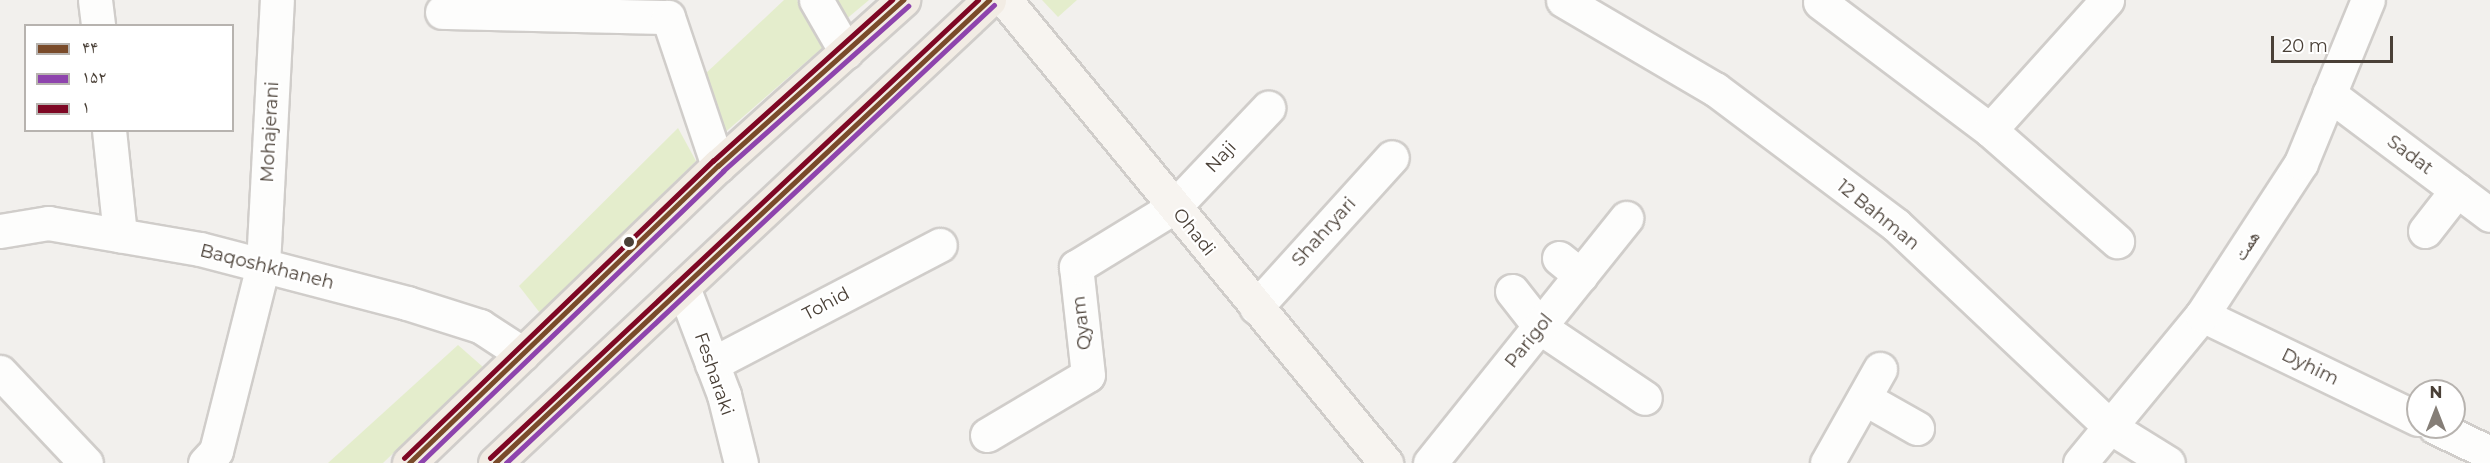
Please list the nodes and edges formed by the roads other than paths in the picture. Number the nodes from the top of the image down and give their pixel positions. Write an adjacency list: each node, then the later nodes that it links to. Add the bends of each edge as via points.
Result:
1 (95, 0): 12 (street)
2 (277, 0): 29 (street, Mohajerani)
3 (816, 0): 13 (street)
4 (989, 0): 30 (main road)
5 (1005, 0): 21 (main road, Ohadi)
6 (1563, 0): 42 (street, 12 Bahman, via 1715,89 1896,225)
7 (2107, 0): 16 (street)
8 (2368, 0): 14 (street, همت)
9 (1820, 2): 16 (street)
10 (893, 6): 13 (main road)
11 (442, 12): 19 (street, via 668,17)
12 (98, 24)
13 (846, 52): 19 (main road)
14 (2329, 94): 20 (street, Sadat); 33 (street, همت, via 2301,163)
15 (1268, 108): 21 (street, Naji)
16 (1990, 130): 27 (street)
17 (109, 132): 26 (street)
18 (1392, 157): 32 (street, Shahryari)
19 (718, 166): 35 (main road)
20 (2457, 190): 22 (street, Sadat); 25 (street)
21 (1174, 207): 32 (main road, Ohadi); 44 (street, Qyam, via 1076,267 1088,375)
22 (2490, 215)
23 (1626, 218): 34 (street, Parigol, via 1570,267)
24 (0, 231): 26 (street, Baqoshkhaneh, via 48,223)
25 (2425, 231)
26 (120, 235): 29 (street, Baqoshkhaneh)
27 (2116, 241)
28 (940, 245): 36 (street, Tohid)
29 (263, 265): 35 (street, Baqoshkhaneh, via 480,326); 48 (street, Mohajerani, via 216,451)
30 (683, 287): 36 (street, Fesharaki); 50 (main road)
31 (1512, 291): 34 (street)
32 (1256, 307): 52 (main road, Ohadi)
33 (2202, 315): 41 (street, Dyhim); 42 (street, همت)
34 (1541, 328): 39 (street); 53 (street, Parigol)
35 (523, 354): 49 (main road)
36 (712, 364): 51 (street, Fesharaki)
37 (1880, 369): 40 (street)
38 (0, 372): 47 (street)
39 (1645, 398)
40 (1864, 398): 43 (street); 54 (street)
41 (2406, 413)
42 (2110, 427): 55 (street, همت); 56 (street, 12 Bahman)
43 (1917, 429)
44 (987, 435)
45 (2460, 439): 46 (street)
46 (2490, 453)
47 (86, 463)
48 (205, 463)
49 (409, 463)
50 (495, 463)
51 (741, 463)
52 (1386, 463)
53 (1430, 463)
54 (1827, 463)
55 (2080, 463)
56 (2168, 463)

